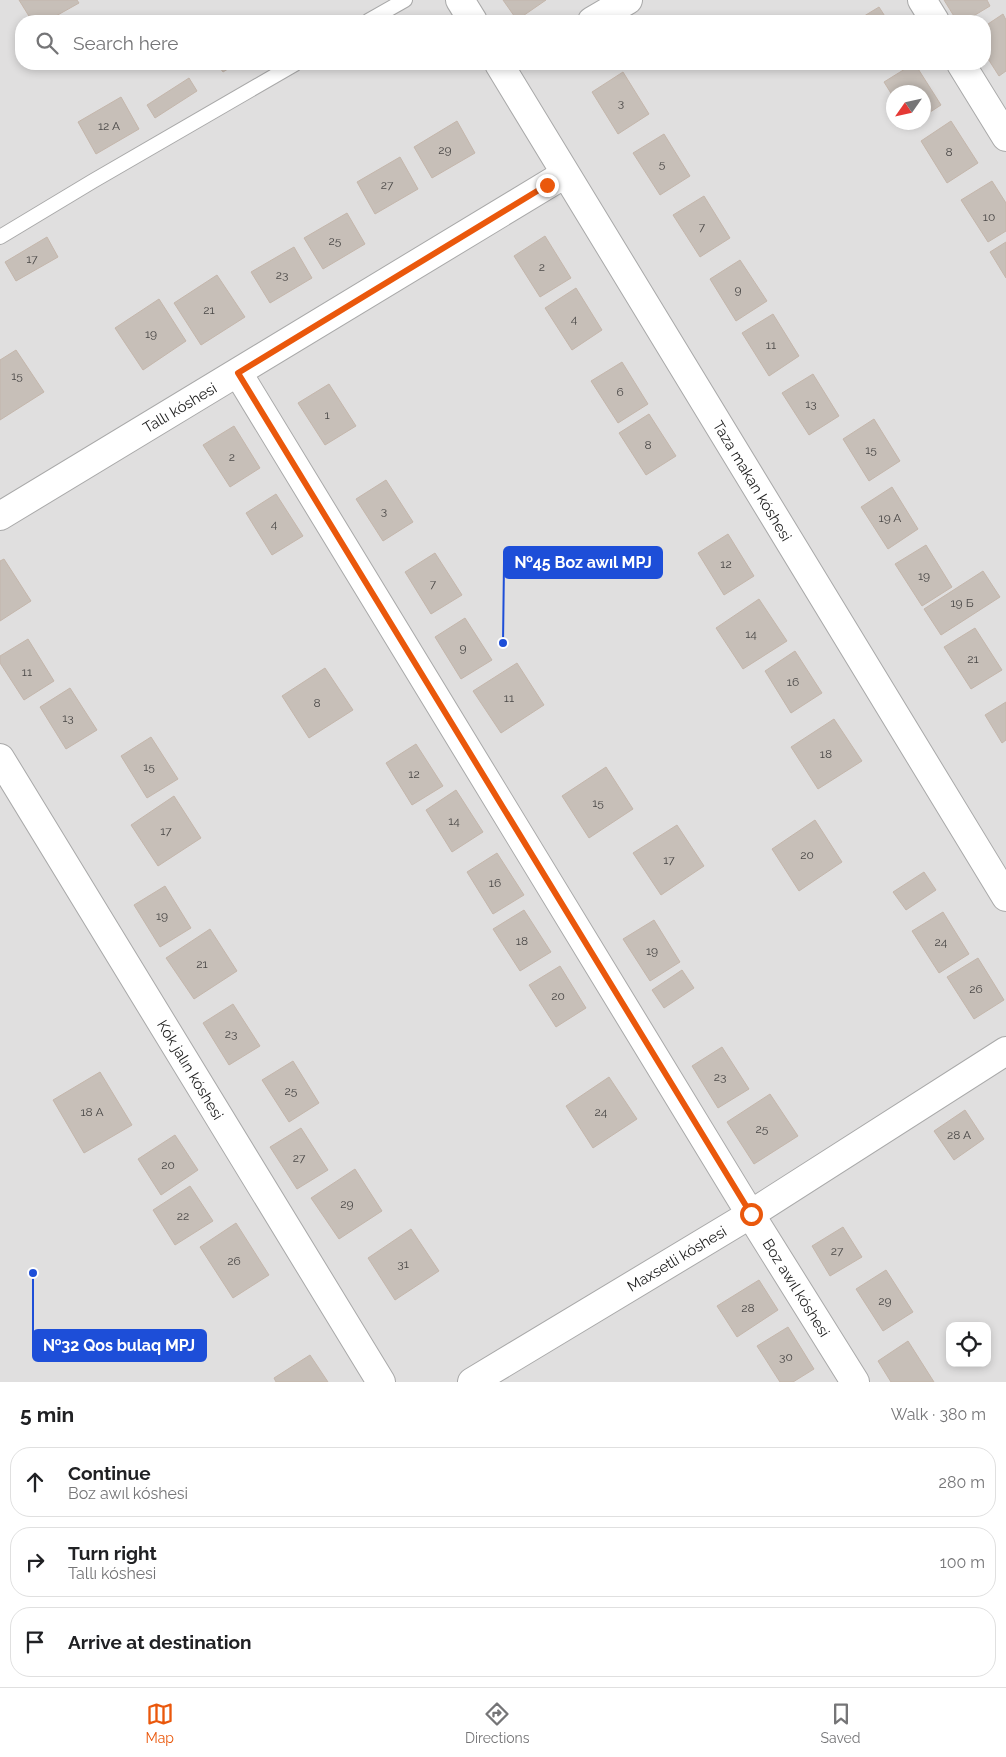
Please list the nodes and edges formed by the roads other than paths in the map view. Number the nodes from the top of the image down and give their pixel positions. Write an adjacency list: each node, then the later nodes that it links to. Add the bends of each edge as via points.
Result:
1 (405, 0): 5 (lane)
2 (460, 0): 6 (street)
3 (628, 0): 7 (street)
4 (922, 0): 8 (street)
5 (379, 15)
6 (469, 15)
7 (602, 15)
8 (931, 15)
9 (285, 70): 14 (lane)
10 (509, 70): 13 (street, Taza makan kóshesi)
11 (965, 70): 12 (street)
12 (1006, 137)
13 (565, 174): 15 (street, Tallı kóshesi); 18 (street, Taza makan kóshesi)
14 (0, 237)
15 (238, 373): 16 (street, Tallı kóshesi); 20 (street, Boz awıl kóshesi)
16 (0, 516)
17 (0, 758): 21 (street, Kók jalın kóshesi)
18 (1006, 897)
19 (1006, 1051): 20 (street, Maxsetli kóshesi)
20 (751, 1214): 22 (street, Maxsetli kóshesi); 23 (street, Boz awıl kóshesi)
21 (380, 1382)
22 (472, 1382)
23 (855, 1382)

